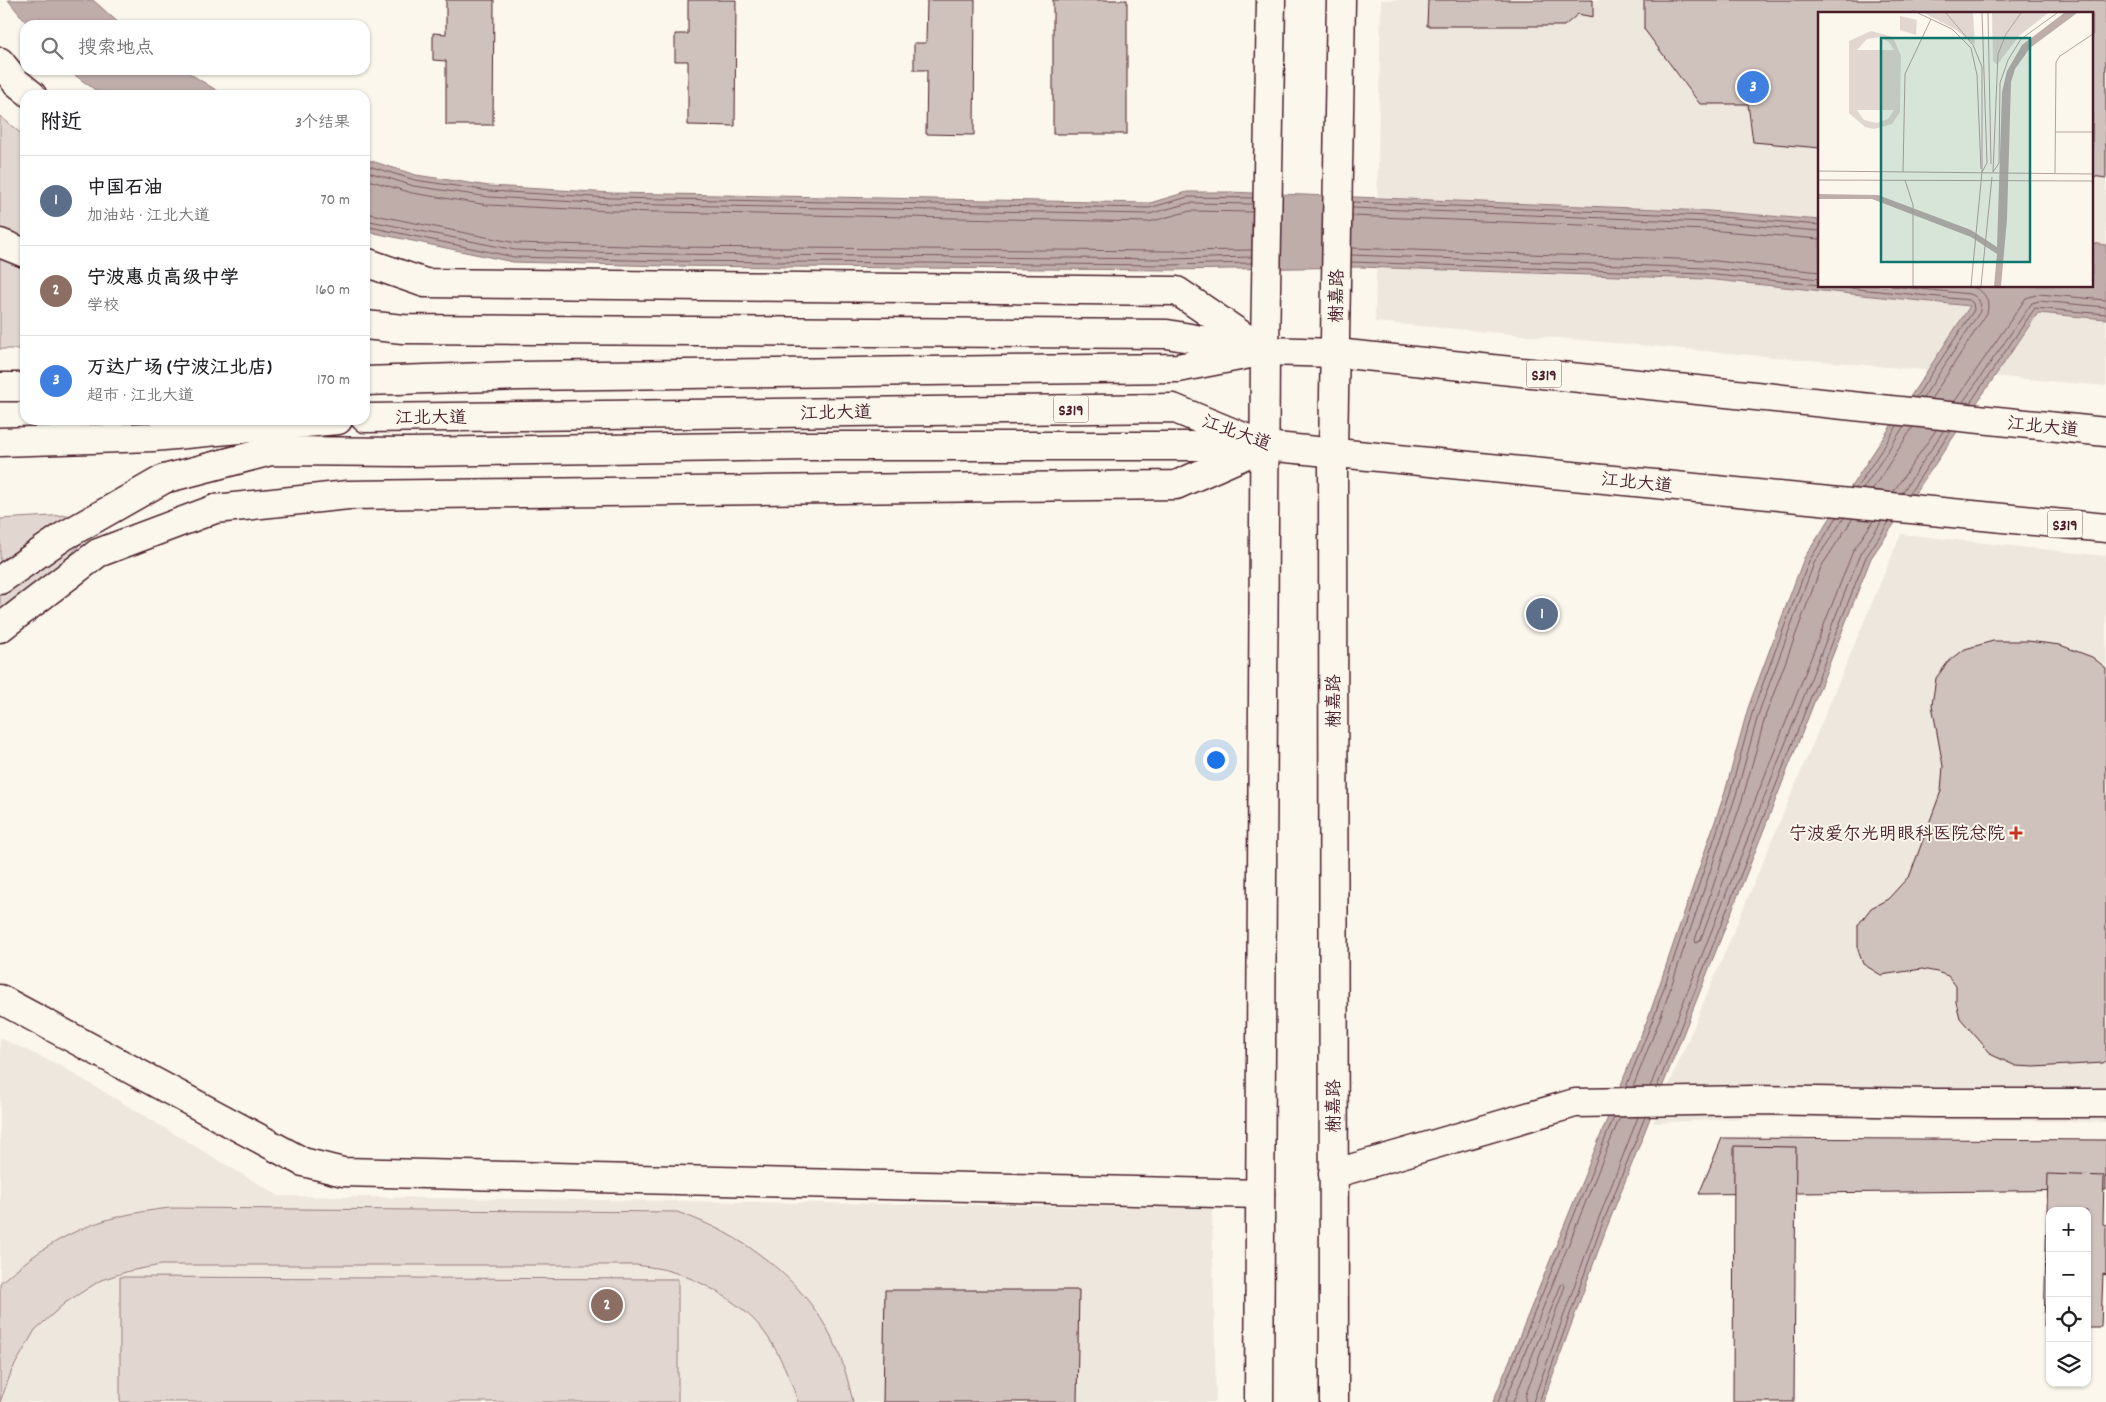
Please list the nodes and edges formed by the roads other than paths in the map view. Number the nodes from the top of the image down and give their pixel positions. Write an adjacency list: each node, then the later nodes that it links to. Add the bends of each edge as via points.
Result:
1 (1271, 0): 9 (main road)
2 (1341, 0): 10 (main road, 榭嘉路)
3 (0, 62): 4 (main road)
4 (26, 90)
5 (0, 243): 6 (main road)
6 (20, 251)
7 (370, 264): 9 (main road, via 424,283 1177,292)
8 (370, 326): 9 (main road, via 403,329 1167,334)
9 (1265, 350): 10 (main road, 江北大道 / S319); 11 (main road, 江北大道, via 1178,368); 18 (main road)
10 (1336, 352): 16 (main road, 江北大道 / S319); 19 (main road, 榭嘉路)
11 (370, 381)
12 (0, 387): 13 (main road)
13 (20, 387)
14 (370, 418): 18 (main road, 江北大道 / S319, via 1173,408)
15 (284, 425): 17 (main road, via 153,437)
16 (2093, 431)
17 (0, 442)
18 (1265, 446): 19 (main road, 江北大道 / S319); 21 (main road, via 271,451 164,479 64,536); 22 (main road, via 1176,485 348,495 215,509 98,553); 26 (main road)
19 (1333, 452): 20 (main road, 江北大道 / S319); 25 (main road, 榭嘉路)
20 (2106, 528)
21 (0, 580)
22 (0, 628)
23 (0, 999): 26 (main road, via 303,1162 343,1172)
24 (2106, 1103): 25 (main road, via 1753,1100 1575,1103)
25 (1333, 1174): 28 (main road, 榭嘉路)
26 (1260, 1194): 27 (main road)
27 (1259, 1402)
28 (1334, 1402)

